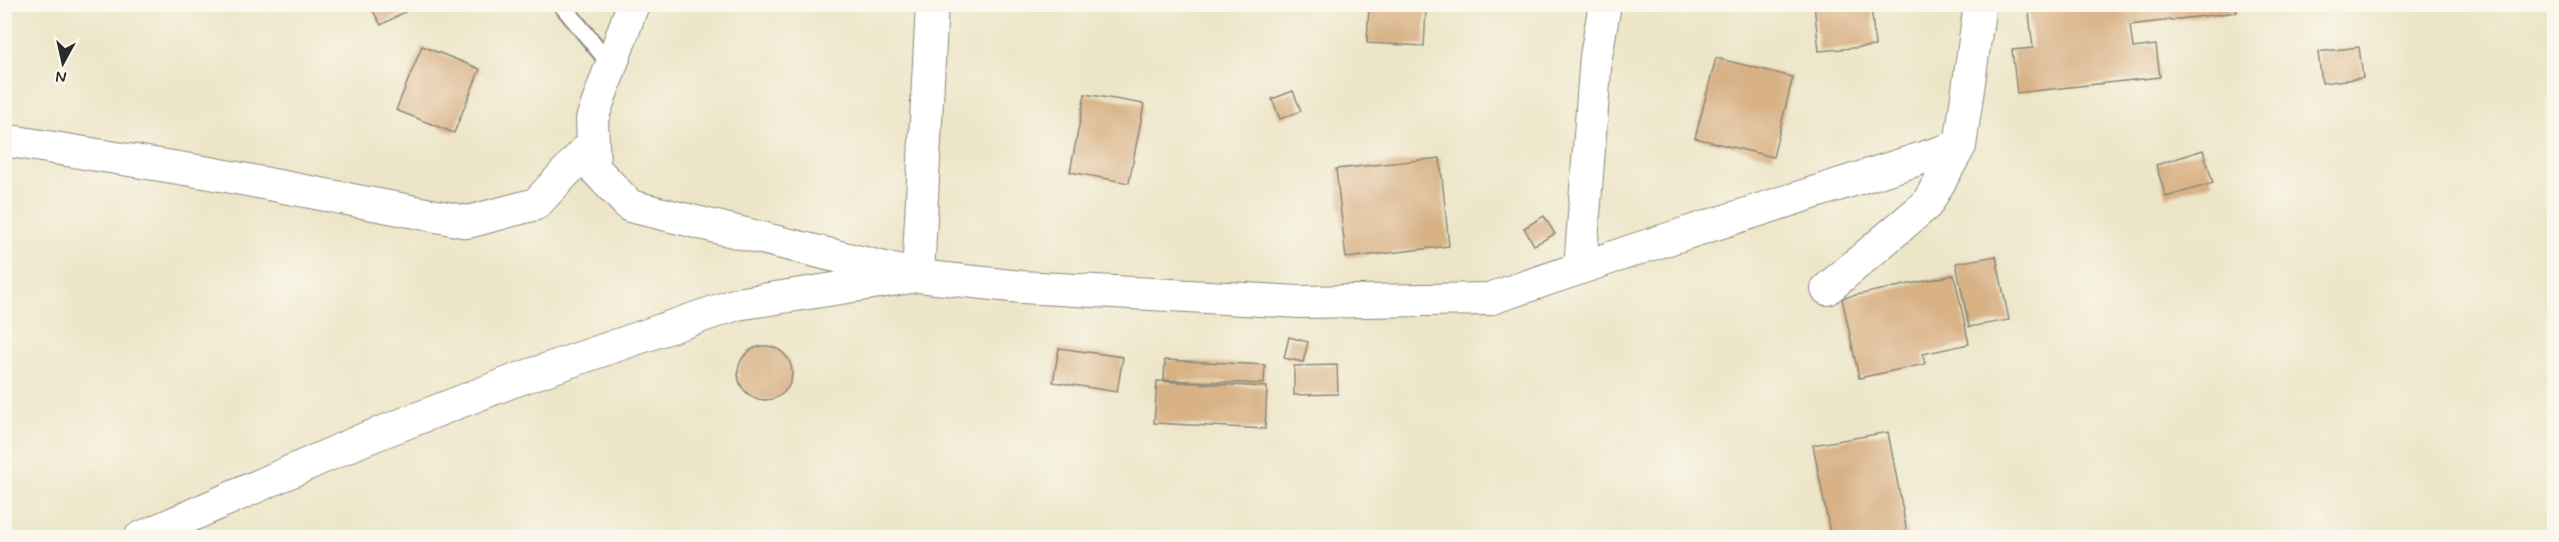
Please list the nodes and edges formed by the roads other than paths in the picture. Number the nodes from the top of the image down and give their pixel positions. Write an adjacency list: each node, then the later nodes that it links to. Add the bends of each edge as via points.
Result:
1 (561, 4): 6 (lane)
2 (633, 4): 6 (street)
3 (932, 4): 11 (street)
4 (1605, 4): 10 (street, via 1596,56)
5 (1980, 4): 9 (street)
6 (611, 65): 8 (street, via 592,119)
7 (4, 140): 8 (street, via 210,173 468,222 536,204)
8 (593, 143): 11 (street, via 594,168 630,206)
9 (1960, 146): 10 (street); 12 (street, via 1927,204)
10 (1580, 268): 11 (street, via 1489,299 1300,302 1021,287)
11 (918, 276): 13 (street, via 737,304 516,380 373,436)
12 (1827, 289)
13 (140, 537)

